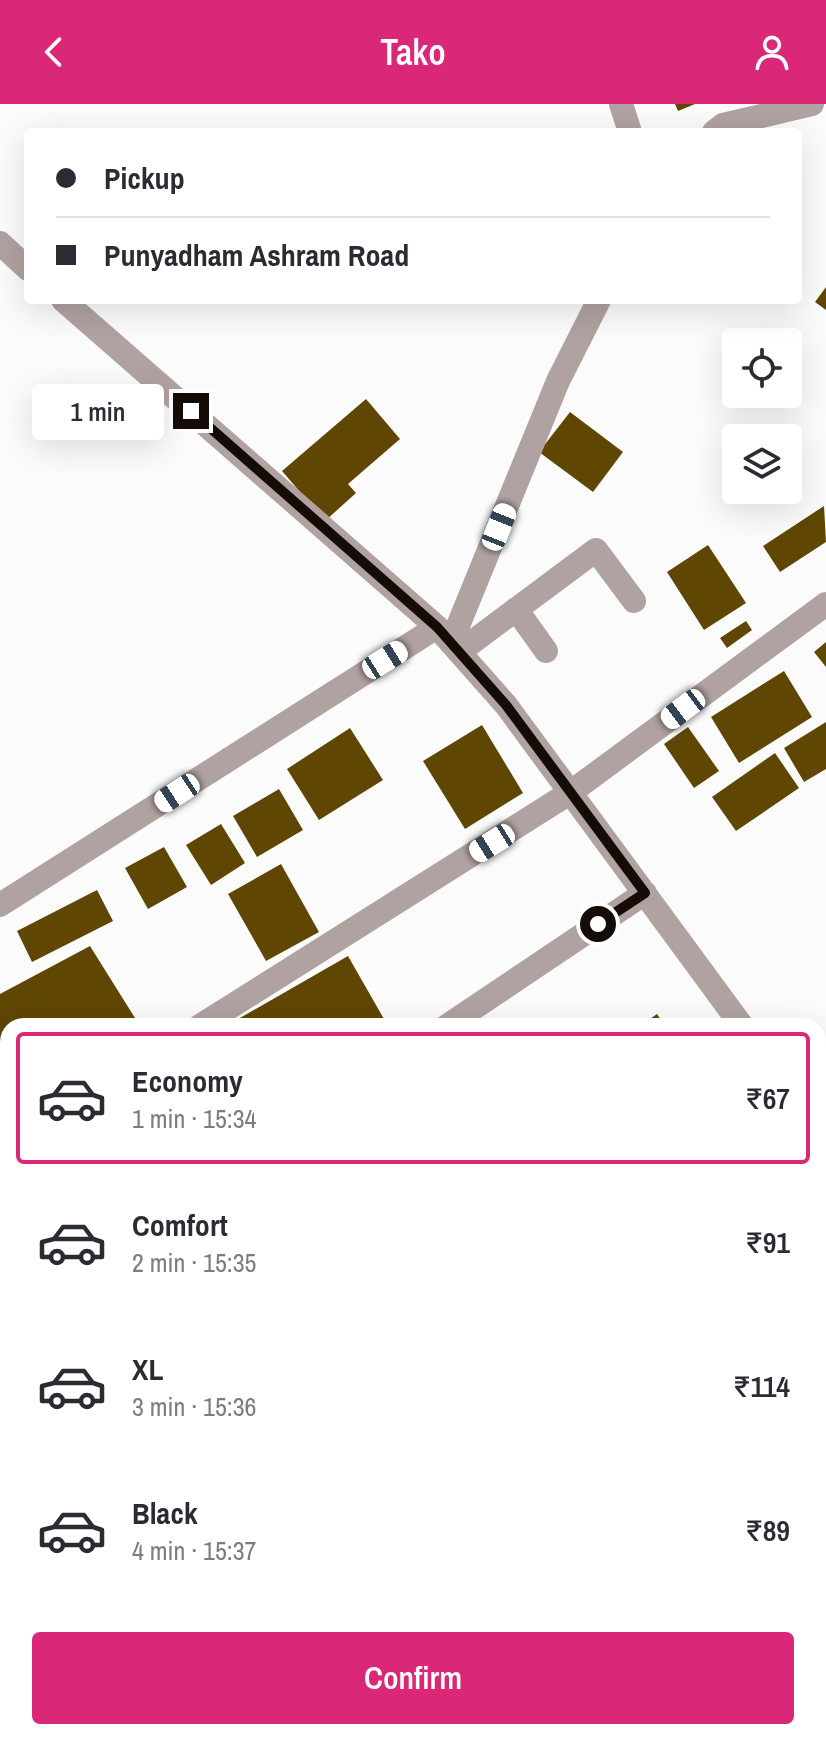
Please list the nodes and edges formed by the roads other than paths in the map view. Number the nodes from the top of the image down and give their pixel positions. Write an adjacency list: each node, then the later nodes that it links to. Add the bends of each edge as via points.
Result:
1 (621, 104): 3 (street)
2 (812, 104): 4 (street)
3 (629, 128)
4 (719, 128)
5 (0, 243): 6 (street)
6 (16, 267)
7 (77, 304): 12 (street)
8 (597, 304): 12 (street, via 558,381)
9 (634, 601): 11 (street, via 596,550)
10 (826, 604): 14 (street)
11 (516, 609): 12 (street); 13 (street)
12 (449, 641): 14 (street, via 506,705); 16 (street)
13 (546, 651)
14 (571, 792): 15 (street); 17 (street)
15 (645, 893): 18 (street); 19 (street)
16 (0, 905)
17 (213, 1018)
18 (459, 1018)
19 (736, 1018)

